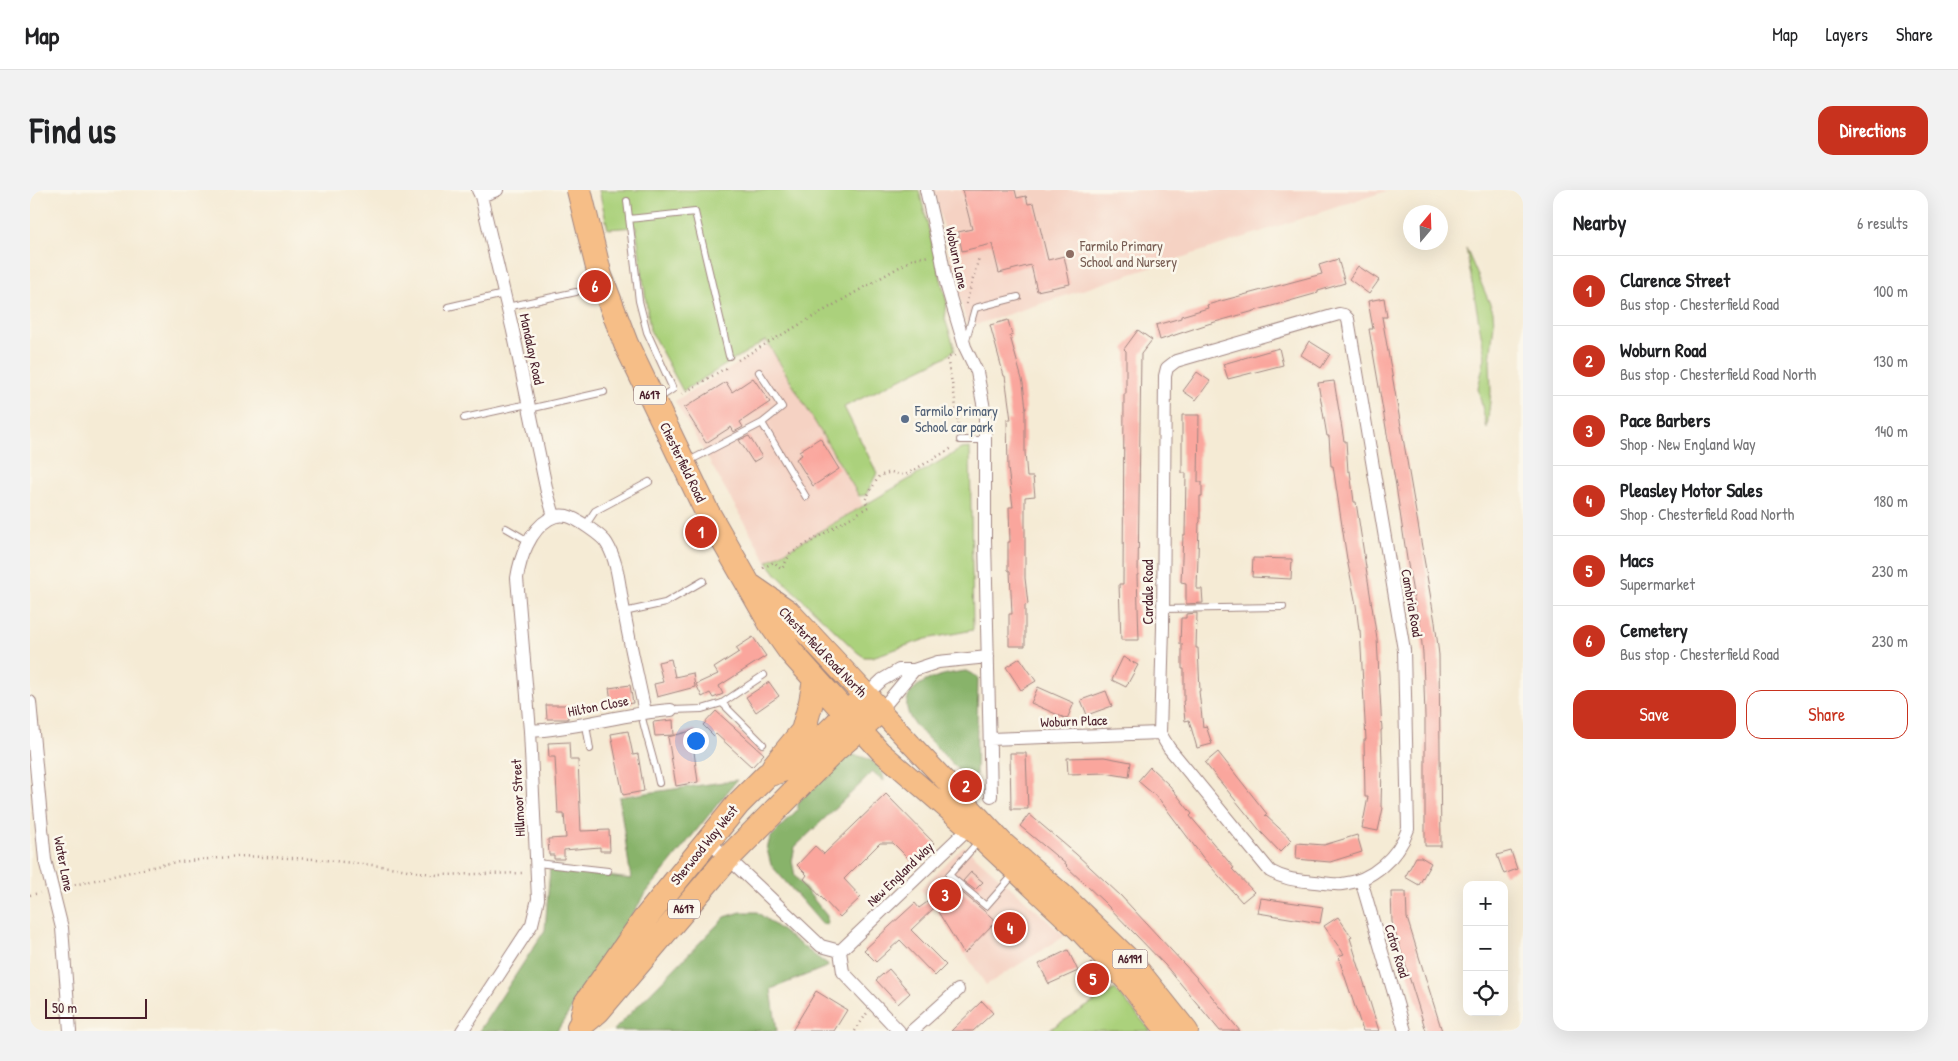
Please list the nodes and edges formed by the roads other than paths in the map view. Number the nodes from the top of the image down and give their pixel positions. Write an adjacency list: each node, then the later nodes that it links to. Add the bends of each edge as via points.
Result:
1 (497, 190): 4 (street)
2 (579, 190): 17 (highway, Chesterfield Road / A617, via 600,276 627,347)
3 (926, 190): 13 (street, Woburn Lane, via 947,288)
4 (480, 193): 8 (street, Mandalay Road)
5 (627, 201): 6 (lane)
6 (629, 219): 14 (lane, via 695,212); 17 (lane, via 639,301 647,332 674,389)
7 (576, 292): 11 (lane)
8 (504, 294): 10 (lane); 11 (street, Mandalay Road)
9 (1018, 297): 13 (lane, via 975,308)
10 (448, 307)
11 (508, 308): 18 (street, Mandalay Road)
12 (1344, 315): 33 (street, Cardale Road, via 1338,314 1176,361 1168,368 1165,376); 60 (street, Cambria Road, via 1348,319 1404,650 1408,829 1404,843 1380,869)
13 (965, 347): 22 (street, Woburn Lane, via 977,372 984,414)
14 (729, 356)
15 (759, 372): 20 (lane, via 782,407)
16 (604, 392): 18 (lane)
17 (653, 402): 23 (highway, Chesterfield Road / A617)
18 (529, 406): 19 (lane); 26 (street, Mandalay Road)
19 (464, 418)
20 (762, 423): 23 (lane); 25 (lane)
21 (960, 440): 22 (lane)
22 (984, 440): 35 (street, Woburn Lane)
23 (684, 464): 30 (highway, Chesterfield Road / A617, via 715,525)
24 (649, 482): 27 (lane, via 595,511)
25 (806, 497)
26 (554, 516): 27 (street, via 568,516); 29 (street, Hillmoor Street, via 541,524)
27 (585, 526): 34 (street, via 607,542 615,563)
28 (506, 528): 29 (lane)
29 (529, 543): 46 (street, Hillmoor Street, via 519,566 518,578)
30 (758, 578): 38 (highway, Chesterfield Road North / A617, via 771,624); 41 (highway, Chesterfield Road North / A617)
31 (703, 581): 34 (lane, via 665,603)
32 (1282, 607): 33 (lane)
33 (1163, 609): 47 (street, Cardale Road)
34 (624, 612): 43 (street)
35 (988, 657): 36 (street, via 938,662); 48 (street, Woburn Lane)
36 (914, 670): 41 (street); 41 (street, via 899,670 882,680)
37 (764, 675): 40 (lane)
38 (815, 680): 44 (highway, Chesterfield Road North / A617); 51 (highway, A617, via 803,731)
39 (30, 702): 64 (street, Water Lane, via 45,860 62,928)
40 (722, 703): 42 (lane, via 702,709); 49 (lane)
41 (873, 703): 44 (highway, Sherwood Way West / A617); 54 (main road, Chesterfield Road North / A6191)
42 (671, 710): 43 (street, Hilton Close)
43 (643, 712): 45 (street, Hilton Close); 52 (lane, via 647,743)
44 (854, 722): 51 (highway, Sherwood Way West / A617, via 785,769); 54 (main road, Chesterfield Road North / A6191, via 880,751); 56 (highway, Sherwood Way West / A617, via 835,750)
45 (586, 725): 46 (street, Hilton Close); 50 (lane)
46 (530, 731): 57 (street, Hillmoor Street)
47 (1160, 733): 48 (street, Woburn Place); 60 (street, via 1270,871 1291,880 1341,884)
48 (990, 739): 53 (street, Woburn Lane)
49 (762, 744)
50 (590, 749)
51 (767, 775): 55 (highway, Sherwood Way West / A617)
52 (659, 783)
53 (991, 796)
54 (980, 829): 59 (main road, Chesterfield Road North / A6191); 59 (lane, via 949,875 986,906); 61 (street, New England Way); 69 (main road, Chesterfield Road North / A6191, via 1099,927 1133,962)
55 (707, 841): 56 (street); 63 (highway, Sherwood Way West / A617, via 644,920 586,1002)
56 (728, 858): 61 (street, via 821,946); 63 (highway, Sherwood Way West / A617, via 598,1011)
57 (537, 863): 58 (lane); 65 (street, Hillmoor Street, via 538,899 532,924)
58 (608, 871)
59 (1016, 872): 68 (main road, Chesterfield Road North / A6191, via 1081,932)
60 (1360, 880): 70 (street, Cator Road)
61 (840, 951): 66 (street, via 843,972)
62 (958, 990): 67 (street)
63 (577, 1029)
64 (70, 1031)
65 (462, 1031)
66 (899, 1031)
67 (912, 1031)
68 (1166, 1031)
69 (1188, 1031)
70 (1405, 1031)

